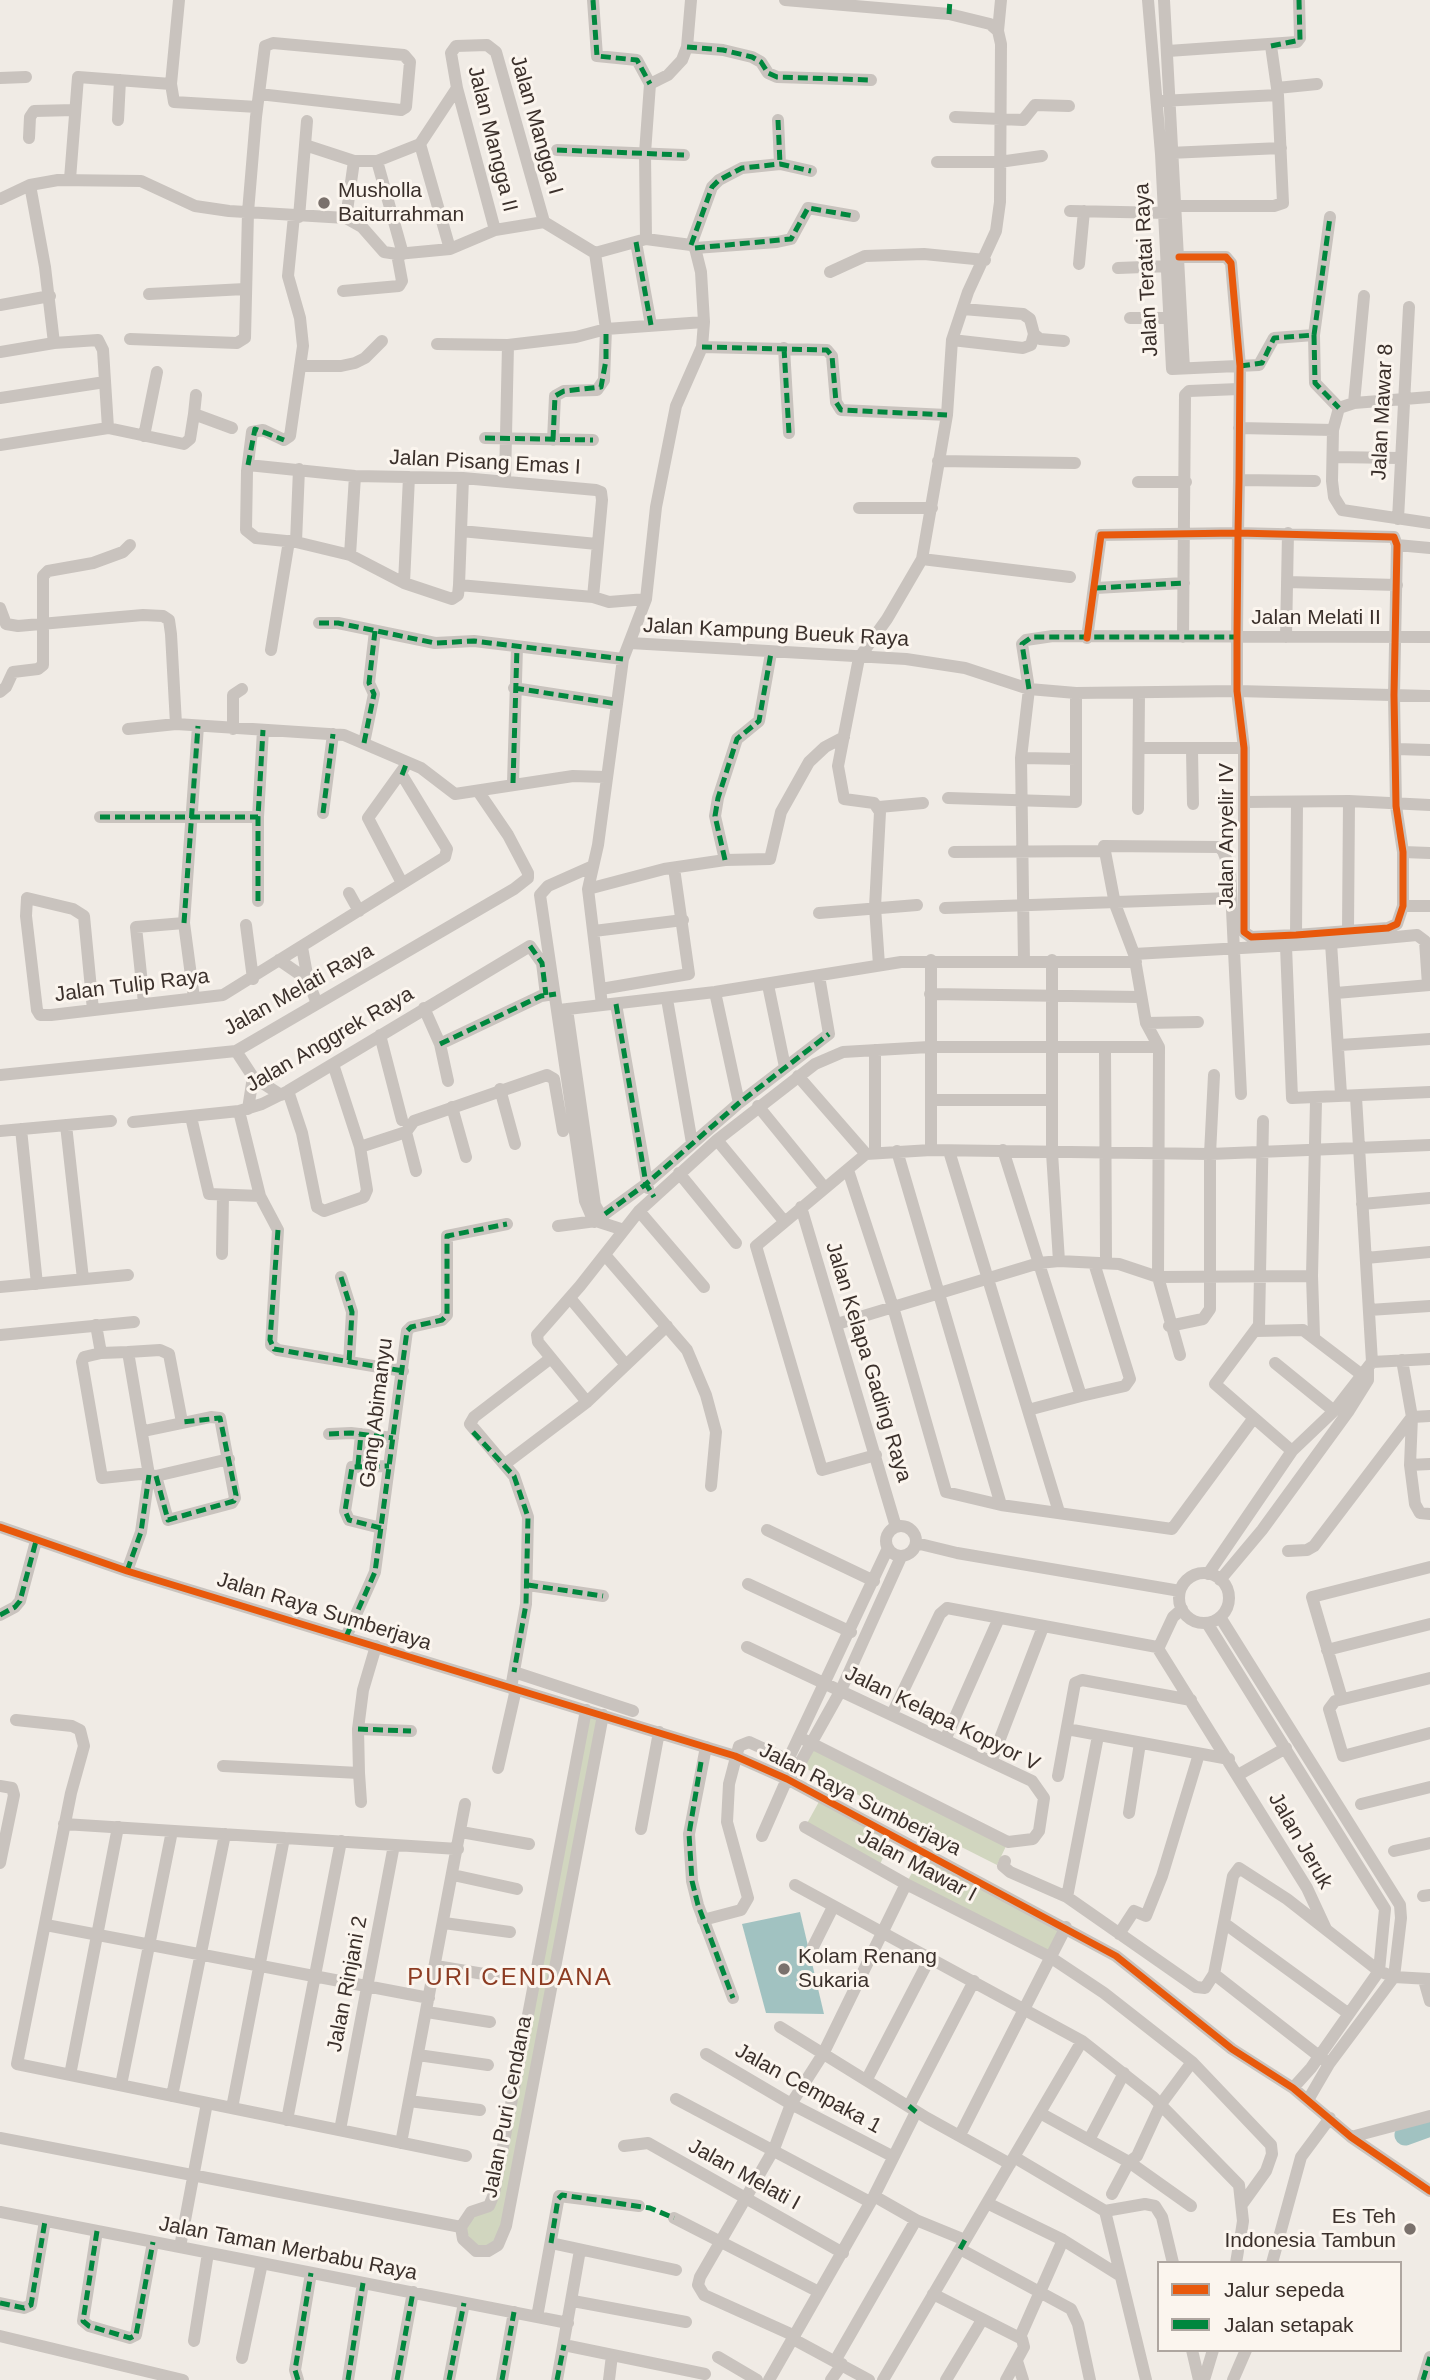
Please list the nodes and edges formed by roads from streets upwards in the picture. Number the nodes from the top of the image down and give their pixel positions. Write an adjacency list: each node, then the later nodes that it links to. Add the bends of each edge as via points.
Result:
1 (179, 0): 20 (street)
2 (593, 0): 21 (street, via 597,56 637,60)
3 (691, 0): 13 (street)
4 (785, 0): 10 (street)
5 (950, 0): 10 (street)
6 (1001, 0): 11 (street)
7 (1148, 0): 26 (street, Jalan Teratai Raya)
8 (1164, 0): 14 (street, Jalan Teratai Raya)
9 (1299, 0): 12 (street, via 1300,40)
10 (949, 14): 11 (street, via 989,24)
11 (998, 31): 30 (street)
12 (1271, 46): 14 (street); 24 (street)
13 (687, 47): 19 (street, via 752,57 777,77); 21 (street, via 674,69)
14 (1168, 51): 26 (street, Jalan Teratai Raya)
15 (451, 57): 23 (street, Jalan Mangga II); 59 (street, Jalan Mangga I, via 456,46 487,45 496,52)
16 (26, 77): 17 (street)
17 (0, 78)
18 (120, 80): 20 (street); 28 (street, via 78,77); 31 (street)
19 (871, 80)
20 (171, 84): 25 (street, via 176,104)
21 (650, 84): 39 (street)
22 (1317, 84): 24 (street)
23 (457, 88): 35 (street); 60 (street, Jalan Mangga II)
24 (1278, 92): 26 (street); 37 (street)
25 (258, 100): 25 (street, via 401,110 406,107 410,62 404,55 269,43 264,49); 53 (street)
26 (1162, 100): 40 (street, Jalan Teratai Raya)
27 (1069, 106): 30 (street, via 1035,106 1023,120)
28 (75, 110): 34 (street, via 34,111); 49 (street)
29 (956, 117): 30 (street)
30 (999, 119): 46 (street)
31 (118, 120)
32 (778, 120): 47 (street)
33 (307, 121): 36 (street)
34 (29, 138)
35 (420, 144): 44 (street); 63 (street)
36 (305, 145): 43 (street); 55 (street)
37 (1281, 148): 40 (street); 52 (street, via 1284,200 1274,205)
38 (557, 150): 39 (street)
39 (645, 153): 41 (street); 61 (street)
40 (1168, 154): 52 (street, Jalan Teratai Raya); 54 (street, Jalan Teratai Raya)
41 (684, 155)
42 (1042, 156): 46 (street)
43 (354, 161): 44 (street); 58 (street)
44 (377, 161): 65 (street)
45 (937, 162): 46 (street)
46 (999, 162): 66 (street, via 996,231)
47 (780, 164): 48 (street); 62 (street, via 742,168 719,180 712,187)
48 (811, 170)
49 (70, 179): 50 (street); 53 (street, via 141,181 195,206)
50 (30, 186): 51 (street); 75 (street)
51 (0, 199)
52 (1177, 210): 54 (street); 67 (street, Jalan Teratai Raya)
53 (248, 212): 55 (street); 72 (street)
54 (1162, 212): 68 (street, via 1077,211); 69 (street, Jalan Teratai Raya)
55 (296, 216): 58 (street); 98 (street, via 288,276 300,318)
56 (854, 216): 62 (street, via 808,208 791,239)
57 (1330, 217): 87 (street)
58 (346, 218): 65 (street, via 362,227 384,252)
59 (544, 222): 60 (street); 64 (street)
60 (495, 230): 63 (street)
61 (641, 241): 62 (street); 64 (street); 84 (street)
62 (693, 246): 83 (street, Jalan Kampung Bueuk Raya, via 701,272)
63 (450, 249): 65 (street)
64 (595, 253): 85 (street)
65 (400, 254): 73 (street, via 399,286)
66 (985, 260): 71 (street, via 923,254 865,256); 79 (street)
67 (1180, 262): 69 (street); 82 (street, Jalan Teratai Raya); 99 (street, via 1230,259)
68 (1079, 264)
69 (1165, 267): 70 (street); 81 (street, Jalan Teratai Raya)
70 (1118, 268)
71 (830, 272)
72 (245, 289): 74 (street); 88 (street, via 245,338 240,342)
73 (343, 291)
74 (149, 293)
75 (50, 296): 77 (street); 92 (street)
76 (1364, 296): 108 (street)
77 (0, 305)
78 (1409, 307): 107 (street, Jalan Mawar 8)
79 (963, 309): 86 (street, via 1023,314 1030,318); 89 (street)
80 (1130, 318): 81 (street)
81 (1168, 318): 82 (street); 100 (street, Jalan Teratai Raya, via 1172,369)
82 (1182, 318): 100 (street, Jalan Teratai Raya)
83 (705, 322): 84 (street); 95 (street, Jalan Kampung Bueuk Raya)
84 (651, 325): 85 (street)
85 (606, 329): 94 (street); 120 (street, via 601,387 555,396)
86 (1034, 334): 89 (street, via 1031,345 1023,348); 91 (street, via 1042,340)
87 (1314, 335): 99 (street, via 1274,338 1262,363); 109 (street, via 1315,383)
88 (130, 339)
89 (952, 340): 111 (street)
90 (382, 341): 98 (street, via 355,363)
91 (1064, 341)
92 (54, 343): 97 (street); 102 (street, via 98,340)
93 (437, 344): 94 (street)
94 (508, 345): 119 (street)
95 (702, 347): 96 (street); 160 (street, Jalan Kampung Bueuk Raya, via 676,406 656,507)
96 (784, 348): 111 (street, via 830,352 837,408 841,410); 116 (street)
97 (0, 352)
98 (300, 366): 127 (street, via 289,438 255,429)
99 (1240, 366): 100 (street); 103 (street)
100 (1184, 368)
101 (157, 372): 117 (street)
102 (105, 382): 106 (street); 112 (street)
103 (1239, 389): 114 (street); 136 (street, via 1185,394)
104 (196, 395): 110 (street)
105 (1430, 397): 107 (street)
106 (0, 398)
107 (1402, 401): 108 (street); 124 (street, Jalan Mawar 8)
108 (1354, 403): 109 (street)
109 (1339, 408): 115 (street)
110 (194, 414): 113 (street); 117 (street, via 190,439 184,444)
111 (947, 415): 125 (street)
112 (108, 428): 117 (street); 122 (street)
113 (232, 428)
114 (1239, 428): 115 (street); 132 (street)
115 (1333, 430): 123 (street)
116 (789, 433)
117 (144, 436)
118 (485, 438): 119 (street)
119 (506, 439): 120 (street); 133 (street)
120 (553, 440): 121 (street)
121 (593, 440)
122 (0, 445)
123 (1333, 457): 124 (street); 139 (street, via 1334,497 1342,510)
124 (1399, 458): 139 (street, Jalan Mawar 8)
125 (939, 461): 126 (street); 138 (street)
126 (1075, 463)
127 (248, 466): 128 (street, Jalan Pisang Emas I); 145 (street, via 245,527 252,537)
128 (299, 469): 129 (street, Jalan Pisang Emas I); 145 (street)
129 (355, 476): 130 (street, Jalan Pisang Emas I); 150 (street)
130 (409, 477): 131 (street, Jalan Pisang Emas I); 154 (street)
131 (463, 478): 133 (street, Jalan Pisang Emas I); 141 (street)
132 (1239, 480): 134 (street); 142 (street)
133 (505, 481): 146 (street, Jalan Pisang Emas I, via 599,491)
134 (1315, 481)
135 (1138, 482): 136 (street)
136 (1186, 482): 144 (street)
137 (859, 508): 138 (street)
138 (932, 508): 151 (street)
139 (1398, 519): 140 (street)
140 (1430, 523)
141 (461, 531): 146 (street); 156 (street)
142 (1238, 533): 143 (street); 144 (street); 167 (street)
143 (1288, 533): 148 (street, via 1391,535); 153 (street)
144 (1185, 534): 155 (street); 158 (street, via 1101,535)
145 (292, 541): 150 (street); 173 (street)
146 (597, 544): 159 (street, Jalan Pisang Emas I)
147 (130, 545): 163 (street, via 93,563 48,571 43,576)
148 (1397, 545): 149 (street); 157 (street)
149 (1430, 548)
150 (350, 555): 154 (street)
151 (922, 559): 152 (street); 175 (street)
152 (1070, 577)
153 (1287, 582): 157 (street); 168 (street)
154 (404, 583): 156 (street, via 452,599 458,595)
155 (1184, 583): 158 (street); 166 (street)
156 (459, 585): 159 (street)
157 (1396, 585): 165 (street)
158 (1096, 588): 170 (street)
159 (593, 597): 160 (street, via 609,602)
160 (646, 599): 171 (street, Jalan Kampung Bueuk Raya)
161 (1, 617): 163 (street, via 9,626)
162 (319, 623): 164 (street)
163 (41, 626): 181 (street, via 43,665 13,672); 187 (street, via 163,616 171,634)
164 (375, 631): 172 (street, via 435,643 474,641); 194 (street, via 369,683 374,694)
165 (1395, 636): 168 (street, Jalan Melati II); 169 (street, Jalan Melati II); 184 (street)
166 (1184, 637): 167 (street, Jalan Melati II); 170 (street, Jalan Melati II)
167 (1237, 637): 168 (street, Jalan Melati II); 180 (street)
168 (1286, 637)
169 (1430, 637)
170 (1087, 638): 179 (street, Jalan Melati II, via 1032,638 1022,644)
171 (630, 643): 174 (street, Jalan Kampung Bueuk Raya); 176 (street)
172 (517, 647): 176 (street); 177 (street)
173 (271, 650)
174 (771, 653): 175 (street, Jalan Kampung Bueuk Raya); 226 (street, via 759,721 737,739 718,798 715,816)
175 (859, 658): 179 (street, Jalan Kampung Bueuk Raya, via 938,663); 193 (street)
176 (623, 659): 186 (street)
177 (514, 688): 186 (street); 204 (street)
178 (242, 689): 190 (street, via 233,695)
179 (1029, 689): 182 (street, Jalan Kampung Bueuk Raya); 200 (street)
180 (1237, 691): 183 (street, Jalan Kampung Bueuk Raya); 184 (street, Jalan Kampung Bueuk Raya); 196 (street, Jalan Anyelir IV)
181 (0, 692)
182 (1076, 693): 183 (street, Jalan Kampung Bueuk Raya); 201 (street)
183 (1139, 693): 195 (street)
184 (1394, 695): 185 (street, Jalan Kampung Bueuk Raya); 197 (street)
185 (1430, 696)
186 (617, 704): 203 (street)
187 (176, 724): 188 (street); 189 (street)
188 (198, 726): 190 (street); 218 (street)
189 (128, 729)
190 (233, 729): 191 (street)
191 (263, 730): 192 (street); 220 (street)
192 (333, 734): 194 (street); 217 (street)
193 (844, 737): 215 (street, via 838,766 843,796); 226 (street, via 825,747 804,769 780,812 772,858)
194 (365, 743): 202 (street)
195 (1141, 748): 198 (street); 216 (street)
196 (1244, 748): 198 (street); 209 (street, Jalan Anyelir IV)
197 (1396, 749): 199 (street); 214 (street)
198 (1192, 750): 212 (street)
199 (1430, 750)
200 (1021, 758): 201 (street); 207 (street)
201 (1076, 759): 207 (street, via 1076,802)
202 (404, 768): 205 (street, via 421,768 455,794); 229 (street, via 368,817); 229 (street, Jalan Tulip Raya, via 447,853)
203 (605, 777): 204 (street); 227 (street)
204 (513, 783): 205 (street)
205 (478, 791): 274 (street, Jalan Melati Raya, via 508,835 528,878)
206 (948, 798): 207 (street)
207 (1021, 800): 225 (street)
208 (1349, 801): 211 (street); 214 (street); 246 (street)
209 (1245, 802): 211 (street); 248 (street, Jalan Anyelir IV, via 1244,932 1251,937)
210 (923, 803): 215 (street)
211 (1297, 803): 248 (street)
212 (1193, 804)
213 (1430, 805): 214 (street)
214 (1396, 806): 223 (street)
215 (879, 807): 239 (street)
216 (1138, 808)
217 (323, 813)
218 (192, 816): 219 (street); 220 (street); 244 (street)
219 (100, 817)
220 (258, 817): 233 (street)
221 (1103, 849): 225 (street); 232 (street, via 1219,847 1230,869); 234 (street)
222 (954, 852): 225 (street)
223 (1403, 852): 224 (street); 237 (street)
224 (1430, 853)
225 (1023, 854): 236 (street)
226 (725, 860): 228 (street)
227 (593, 866): 230 (street); 268 (street, via 548,886 540,895)
228 (674, 868): 230 (street); 243 (street)
229 (402, 883): 241 (street, Jalan Tulip Raya)
230 (588, 889): 247 (street)
231 (349, 893): 241 (street)
232 (1231, 898): 234 (street); 252 (street)
233 (258, 901)
234 (1115, 904): 236 (street); 253 (street)
235 (917, 905): 239 (street)
236 (1023, 905): 240 (street); 256 (street)
237 (1403, 906): 238 (street); 246 (street, Jalan Anyelir IV, via 1393,926)
238 (1430, 906)
239 (875, 907): 242 (street); 258 (street)
240 (945, 908)
241 (359, 911): 251 (street, Jalan Tulip Raya)
242 (819, 913)
243 (683, 920): 247 (street); 264 (street, via 689,974)
244 (184, 923): 271 (street); 273 (street, via 136,927)
245 (246, 925): 260 (street)
246 (1348, 930): 248 (street, Jalan Anyelir IV)
247 (594, 931): 264 (street)
248 (1296, 935)
249 (1331, 943): 250 (street); 263 (street, via 1419,935 1425,941); 266 (street)
250 (1286, 946): 252 (street); 302 (street, via 1292,1098)
251 (302, 947): 257 (street, Jalan Tulip Raya); 261 (street)
252 (1233, 949): 253 (street); 301 (street)
253 (1135, 958): 255 (street); 270 (street)
254 (931, 960): 256 (street); 258 (street); 267 (street)
255 (1052, 960): 256 (street); 269 (street)
256 (1024, 961)
257 (274, 964): 260 (street, Jalan Tulip Raya); 261 (street)
258 (879, 965): 259 (street)
259 (819, 976): 262 (street); 292 (street, via 829,1034)
260 (253, 979): 271 (street, Jalan Tulip Raya, via 223,995)
261 (308, 980): 274 (street)
262 (768, 985): 265 (street); 292 (street)
263 (1429, 985): 266 (street)
264 (601, 989): 275 (street)
265 (715, 992): 272 (street); 307 (street)
266 (1336, 993): 284 (street)
267 (930, 994): 269 (street); 285 (street)
268 (551, 995): 276 (street, Jalan Anggrek Raya, via 542,963 530,946); 277 (street); 283 (street)
269 (1052, 997): 270 (street); 287 (street)
270 (1140, 997): 280 (street)
271 (194, 998): 273 (street, Jalan Tulip Raya)
272 (667, 999): 275 (street); 321 (street)
273 (144, 1003): 278 (street, Jalan Tulip Raya)
274 (317, 1004): 290 (street, Jalan Melati Raya)
275 (609, 1004): 277 (street); 341 (street)
276 (424, 1008): 281 (street, Jalan Anggrek Raya); 283 (street)
277 (563, 1009): 341 (street, via 595,1205 605,1214); 351 (street, via 585,1200)
278 (93, 1010): 278 (street, Jalan Tulip Raya, via 44,1016 37,1010 26,900 32,897 84,916)
279 (1198, 1022): 280 (street)
280 (1146, 1023): 286 (street)
281 (380, 1035): 291 (street, Jalan Anggrek Raya); 316 (street)
282 (1430, 1039): 284 (street)
283 (440, 1044): 297 (street)
284 (1340, 1045): 302 (street)
285 (929, 1047): 287 (street); 289 (street); 304 (street)
286 (1159, 1047): 288 (street); 335 (street)
287 (1052, 1048): 288 (street); 305 (street)
288 (1105, 1048): 331 (street)
289 (876, 1050): 295 (street, via 843,1052); 330 (street)
290 (236, 1051): 294 (street, Jalan Melati Raya); 296 (street)
291 (333, 1064): 300 (street, Jalan Anggrek Raya); 324 (street)
292 (785, 1067): 307 (street)
293 (1214, 1075): 336 (street)
294 (0, 1076)
295 (798, 1076): 308 (street); 330 (street)
296 (253, 1077): 300 (street); 310 (street)
297 (447, 1081)
298 (500, 1089): 309 (street); 319 (street, via 552,1075); 322 (street)
299 (1430, 1091): 303 (street)
300 (285, 1093): 310 (street, Jalan Anggrek Raya); 324 (street, via 302,1133 319,1209 367,1194)
301 (1241, 1094)
302 (1341, 1094): 303 (street)
303 (1356, 1097): 328 (street)
304 (931, 1100): 305 (street); 326 (street)
305 (1052, 1100): 334 (street)
306 (1316, 1101): 333 (street)
307 (739, 1103): 321 (street)
308 (758, 1106): 320 (street); 342 (street)
309 (452, 1107): 316 (street); 337 (street)
310 (243, 1110): 311 (street, Jalan Anggrek Raya); 344 (street)
311 (191, 1117): 314 (street, Jalan Anggrek Raya); 343 (street, via 207,1191 212,1196)
312 (111, 1121): 315 (street)
313 (1262, 1121): 332 (street)
314 (133, 1122)
315 (66, 1125): 317 (street); 370 (street)
316 (404, 1126): 324 (street); 339 (street)
317 (22, 1129): 318 (street); 371 (street)
318 (0, 1131)
319 (563, 1131)
320 (717, 1140): 340 (street); 350 (street)
321 (692, 1143): 341 (street)
322 (515, 1144)
323 (1430, 1145): 328 (street)
324 (360, 1147)
325 (897, 1150): 326 (street); 330 (street); 374 (street)
326 (931, 1150): 329 (street)
327 (1003, 1150): 329 (street); 334 (street); 361 (street)
328 (1358, 1150): 333 (street); 347 (street)
329 (949, 1151): 369 (street)
330 (870, 1152): 338 (street)
331 (1104, 1152): 334 (street); 335 (street); 362 (street)
332 (1261, 1152): 333 (street); 336 (street); 365 (street)
333 (1313, 1152): 366 (street)
334 (1052, 1153): 360 (street)
335 (1159, 1153): 336 (street); 368 (street)
336 (1210, 1154): 364 (street)
337 (466, 1157)
338 (848, 1170): 342 (street); 377 (street)
339 (416, 1171)
340 (680, 1173): 345 (street); 355 (street)
341 (646, 1184): 345 (street)
342 (824, 1187): 348 (street)
343 (223, 1195): 344 (street); 357 (street)
344 (260, 1196): 393 (street, via 278,1230 271,1345)
345 (654, 1197): 349 (street)
346 (1430, 1198): 347 (street)
347 (1362, 1204): 359 (street)
348 (802, 1207): 350 (street); 380 (street, Jalan Kelapa Gading Raya)
349 (639, 1211): 354 (street); 373 (street)
350 (784, 1221): 411 (street, via 755,1246 822,1470)
351 (594, 1222): 353 (street); 354 (street)
352 (507, 1224): 396 (street, Gang Abimanyu, via 447,1236 447,1315 442,1321 408,1329)
353 (558, 1226)
354 (624, 1230): 358 (street)
355 (736, 1243)
356 (1430, 1252): 359 (street)
357 (222, 1254)
358 (604, 1255): 375 (street); 382 (street)
359 (1366, 1258): 378 (street)
360 (1059, 1261): 361 (street); 362 (street)
361 (1039, 1263): 369 (street); 398 (street)
362 (1100, 1263): 368 (street); 398 (street, via 1130,1379 1125,1386)
363 (128, 1275): 370 (street)
364 (1209, 1275): 365 (street); 368 (street); 383 (street, via 1208,1316)
365 (1261, 1275): 366 (street); 384 (street)
366 (1312, 1276): 386 (street)
367 (341, 1277): 393 (street, via 352,1312)
368 (1158, 1277): 383 (street)
369 (988, 1278): 374 (street); 400 (street)
370 (83, 1279): 371 (street)
371 (37, 1284): 372 (street)
372 (0, 1287)
373 (704, 1287)
374 (941, 1294): 377 (street); 420 (street)
375 (570, 1298): 390 (street, via 537,1335); 395 (street)
376 (1430, 1306): 378 (street)
377 (893, 1307): 380 (street); 420 (street, via 943,1488 950,1494)
378 (1369, 1310): 397 (street)
379 (134, 1322): 381 (street)
380 (837, 1324): 411 (street, Jalan Kelapa Gading Raya)
381 (96, 1325): 385 (street); 388 (street)
382 (667, 1326): 395 (street); 419 (street, via 687,1350 706,1395 716,1432)
383 (1169, 1326): 389 (street)
384 (1256, 1331): 386 (street, via 1303,1330); 404 (street, via 1215,1384)
385 (0, 1335)
386 (1314, 1336): 397 (street)
387 (128, 1352): 388 (street); 405 (street, via 160,1350 169,1354); 406 (street)
388 (101, 1353): 418 (street, via 82,1362 102,1478)
389 (1180, 1355)
390 (551, 1358): 399 (street); 413 (street, via 470,1424)
391 (1430, 1359): 392 (street)
392 (1402, 1360): 397 (street); 403 (street)
393 (349, 1362): 396 (street)
394 (1275, 1363): 401 (street)
395 (626, 1365): 399 (street)
396 (403, 1371): 409 (street, Gang Abimanyu)
397 (1367, 1371): 401 (street); 435 (street, via 1262,1530)
398 (1081, 1396): 400 (street)
399 (587, 1402): 413 (street)
400 (1028, 1410): 421 (street)
401 (1334, 1411): 410 (street)
402 (1430, 1416): 403 (street)
403 (1412, 1418): 416 (street); 430 (street, via 1321,1539 1307,1550)
404 (1253, 1419): 410 (street); 421 (street, via 1172,1529)
405 (182, 1422): 406 (street); 412 (street, via 220,1418)
406 (144, 1431): 418 (street)
407 (329, 1434): 408 (street)
408 (361, 1434): 409 (street); 415 (street)
409 (393, 1438): 417 (street, Gang Abimanyu)
410 (1292, 1451): 434 (street)
411 (876, 1455): 424 (street, Jalan Kelapa Gading Raya)
412 (229, 1459): 418 (street); 418 (street, via 236,1495 232,1503 168,1520)
413 (505, 1464): 438 (street, via 525,1504)
414 (1430, 1464): 416 (street)
415 (358, 1465): 417 (street); 425 (street, via 351,1470 345,1514 349,1520)
416 (1410, 1465): 422 (street, via 1418,1511)
417 (389, 1466): 425 (street, Gang Abimanyu)
418 (153, 1476): 433 (street)
419 (711, 1486)
420 (1001, 1505): 421 (street)
421 (1059, 1512)
422 (1430, 1514)
423 (0, 1527): 427 (street, Jalan Raya Sumberjaya)
424 (896, 1527): 428 (street, via 911,1530); 429 (street, via 889,1532)
425 (381, 1528): 449 (street, Gang Abimanyu, via 375,1572)
426 (768, 1530): 436 (street)
427 (36, 1541): 433 (street, Jalan Raya Sumberjaya); 442 (street, via 20,1601)
428 (916, 1543): 431 (street, via 911,1553); 439 (street)
429 (888, 1548): 431 (street); 436 (street)
430 (1288, 1550)
431 (901, 1557): 458 (street)
432 (1430, 1567): 453 (street, via 1312,1597)
433 (127, 1571): 449 (street, Jalan Raya Sumberjaya)
434 (1208, 1574): 435 (street); 439 (street, via 1190,1577)
435 (1220, 1580): 443 (street, via 1228,1598)
436 (874, 1581): 448 (street)
437 (748, 1584): 448 (street)
438 (528, 1585): 440 (street); 454 (street)
439 (1180, 1591): 441 (street)
440 (603, 1596)
441 (1182, 1609): 445 (street, via 1188,1618); 451 (street)
442 (0, 1615)
443 (1220, 1617): 445 (street); 542 (street, via 1398,1900 1401,1918)
444 (999, 1618): 447 (street); 463 (street, via 942,1610); 472 (street)
445 (1207, 1623): 476 (street)
446 (1430, 1624): 453 (street)
447 (1043, 1626): 451 (street); 480 (street)
448 (851, 1632): 456 (street)
449 (346, 1637): 450 (street, Jalan Raya Sumberjaya)
450 (376, 1646): 457 (street, Jalan Raya Sumberjaya); 466 (street)
451 (1152, 1646): 460 (street, Jalan Jeruk)
452 (747, 1647): 456 (street, Jalan Kelapa Kopyor V)
453 (1327, 1650): 459 (street)
454 (514, 1672): 457 (street); 462 (street)
455 (1430, 1678): 459 (street)
456 (821, 1683): 458 (street, Jalan Kelapa Kopyor V); 473 (street)
457 (513, 1688): 461 (street, Jalan Raya Sumberjaya); 483 (street)
458 (841, 1690): 463 (street, Jalan Kelapa Kopyor V); 473 (street)
459 (1342, 1699): 470 (street, via 1329,1709 1343,1756)
460 (1191, 1700): 467 (street, via 1082,1680 1073,1685); 479 (street, Jalan Jeruk)
461 (586, 1710): 464 (street, Jalan Raya Sumberjaya); 495 (street, Jalan Puri Cendana)
462 (634, 1711)
463 (892, 1714): 472 (street, Jalan Kelapa Kopyor V)
464 (603, 1715): 469 (street, Jalan Raya Sumberjaya); 498 (street, Jalan Puri Cendana)
465 (16, 1720): 494 (street, via 80,1730 84,1746)
466 (358, 1729): 468 (street); 484 (street)
467 (1067, 1729): 471 (street); 486 (street)
468 (411, 1731)
469 (659, 1732): 475 (street, Jalan Raya Sumberjaya); 499 (street)
470 (1430, 1733)
471 (1098, 1736): 474 (street); 517 (street)
472 (945, 1740): 480 (street, Jalan Kelapa Kopyor V)
473 (805, 1741): 480 (street, Jalan Kelapa Kopyor V, via 1008,1842 1033,1839 1039,1831 1044,1798 1032,1781); 481 (street)
474 (1140, 1743): 477 (street); 493 (street)
475 (706, 1747): 478 (street, Jalan Raya Sumberjaya); 519 (street, via 688,1834 692,1881)
476 (1286, 1748): 485 (street); 538 (street, via 1384,1906)
477 (1199, 1754): 479 (street); 527 (street, via 1146,1916 1134,1912)
478 (736, 1756): 481 (street, via 741,1743 749,1742); 487 (street, Jalan Raya Sumberjaya); 519 (street, via 727,1822 748,1898 741,1910)
479 (1229, 1759): 485 (street, Jalan Jeruk)
480 (991, 1762)
481 (794, 1763): 487 (street)
482 (223, 1766): 484 (street)
483 (498, 1768)
484 (359, 1773): 490 (street)
485 (1238, 1774): 524 (street, Jalan Jeruk, via 1307,1888)
486 (1058, 1776)
487 (787, 1779): 503 (street); 523 (street, Jalan Raya Sumberjaya)
488 (0, 1786): 512 (street, via 10,1787 14,1795)
489 (1430, 1787): 492 (street)
490 (361, 1802)
491 (465, 1804): 501 (street)
492 (1361, 1804)
493 (1129, 1813)
494 (64, 1824): 497 (street); 522 (street)
495 (564, 1825): 498 (street); 530 (street, Jalan Puri Cendana)
496 (805, 1826): 514 (street, Jalan Mawar I)
497 (118, 1827): 500 (street); 528 (street)
498 (582, 1828): 533 (street, Jalan Puri Cendana)
499 (641, 1829)
500 (172, 1831): 502 (street); 529 (street)
501 (461, 1832): 507 (street); 509 (street)
502 (225, 1834): 504 (street); 532 (street)
503 (762, 1836)
504 (284, 1838): 505 (street); 536 (street)
505 (341, 1842): 508 (street); 540 (street)
506 (1430, 1843): 510 (street)
507 (529, 1844)
508 (394, 1845): 509 (street); 545 (street, Jalan Rinjani 2)
509 (458, 1849): 513 (street)
510 (1394, 1852)
511 (1005, 1861): 517 (street, via 1003,1866 1010,1872)
512 (0, 1863)
513 (453, 1875): 516 (street); 520 (street)
514 (906, 1884): 526 (street); 535 (street, Jalan Mawar I)
515 (795, 1885): 518 (street)
516 (517, 1889)
517 (1067, 1897): 527 (street)
518 (833, 1907): 526 (street); 531 (street)
519 (703, 1920): 547 (street)
520 (444, 1923): 525 (street); 537 (street)
521 (1224, 1923): 524 (street, via 1233,1876 1239,1868); 539 (street); 551 (street)
522 (46, 1925): 528 (street); 562 (street, via 17,2064)
523 (1066, 1927): 535 (street); 565 (street, Jalan Raya Sumberjaya, via 1116,1956 1232,2049)
524 (1326, 1929): 538 (street)
525 (509, 1931)
526 (883, 1933): 534 (street); 556 (street)
527 (1119, 1934): 539 (street, via 1196,1987 1205,1987)
528 (96, 1935): 529 (street); 562 (street)
529 (148, 1945): 532 (street); 564 (street)
530 (540, 1951): 533 (street); 606 (street, Jalan Puri Cendana, via 494,2194 489,2206 471,2212)
531 (811, 1951)
532 (201, 1955): 536 (street); 566 (street)
533 (556, 1955): 606 (street, Jalan Puri Cendana, via 503,2235 494,2249 476,2251 463,2239)
534 (931, 1956): 544 (street); 563 (street)
535 (1050, 1957): 549 (street); 559 (street, Jalan Mawar I)
536 (258, 1966): 540 (street); 573 (street)
537 (436, 1966): 541 (street); 546 (street)
538 (1379, 1970): 542 (street); 551 (street)
539 (1214, 1974): 558 (street)
540 (315, 1976): 545 (street); 579 (street)
541 (502, 1977)
542 (1394, 1977): 543 (street); 558 (street)
543 (1427, 1979): 548 (street)
544 (974, 1981): 549 (street); 574 (street)
545 (367, 1987): 546 (street); 580 (street, Jalan Rinjani 2)
546 (429, 1998): 550 (street)
547 (733, 1998)
548 (1430, 2001)
549 (1023, 2009): 554 (street); 581 (street)
550 (426, 2012): 552 (street); 557 (street)
551 (1349, 2014): 558 (street)
552 (490, 2022)
553 (780, 2027): 556 (street)
554 (1082, 2041): 561 (street); 576 (street)
555 (706, 2054): 571 (street, Jalan Cempaka 1)
556 (823, 2054): 563 (street); 571 (street)
557 (418, 2055): 560 (street); 569 (street)
558 (1324, 2060): 565 (street); 568 (street)
559 (1192, 2062): 572 (street); 598 (street, Jalan Mawar I, via 1271,2145 1266,2171)
560 (488, 2065)
561 (1124, 2074): 572 (street); 584 (street)
562 (70, 2075): 564 (street)
563 (867, 2079): 574 (street)
564 (121, 2085): 566 (street)
565 (1293, 2088): 568 (street, Jalan Raya Sumberjaya)
566 (172, 2096): 570 (street)
567 (676, 2099): 587 (street)
568 (1308, 2100): 578 (street, Jalan Raya Sumberjaya)
569 (409, 2101): 575 (street); 585 (street)
570 (207, 2103): 573 (street); 592 (street)
571 (791, 2104): 587 (street); 589 (street, Jalan Cempaka 1)
572 (1161, 2104): 590 (street); 598 (street, via 1239,2185)
573 (232, 2108): 579 (street)
574 (913, 2109): 581 (street); 589 (street)
575 (480, 2110)
576 (1040, 2113): 584 (street); 591 (street)
577 (1430, 2116): 582 (street)
578 (1330, 2118): 582 (street, Jalan Raya Sumberjaya); 619 (street, via 1301,2157)
579 (287, 2120): 580 (street)
580 (340, 2130): 585 (street)
581 (960, 2135): 591 (street)
582 (1351, 2137): 593 (street, Jalan Raya Sumberjaya)
583 (0, 2138): 592 (street)
584 (1089, 2140): 590 (street)
585 (401, 2143): 588 (street)
586 (624, 2146): 595 (street, Jalan Melati I, via 648,2143)
587 (774, 2150): 595 (street); 596 (street)
588 (466, 2156)
589 (892, 2156): 596 (street)
590 (1133, 2159): 594 (street); 600 (street)
591 (1012, 2161): 597 (street); 601 (street)
592 (193, 2174): 606 (street); 613 (street)
593 (1430, 2191)
594 (1112, 2193)
595 (747, 2198): 611 (street); 616 (street, Jalan Melati I)
596 (872, 2199): 604 (street); 616 (street)
597 (987, 2203): 608 (street); 612 (street)
598 (1243, 2203): 617 (street)
599 (639, 2206): 610 (street, via 562,2195)
600 (1191, 2206)
601 (1105, 2211): 618 (street, via 1145,2204 1160,2209); 623 (street)
602 (0, 2212): 605 (street, Jalan Taman Merbabu Raya)
603 (674, 2218): 611 (street)
604 (916, 2220): 612 (street); 650 (street)
605 (45, 2221): 607 (street, Jalan Taman Merbabu Raya); 630 (street, via 31,2305)
606 (461, 2227)
607 (97, 2231): 609 (street, Jalan Taman Merbabu Raya); 609 (street, via 82,2318 89,2326 110,2333 135,2337)
608 (1063, 2240): 623 (street); 625 (street)
609 (153, 2242): 613 (street, Jalan Taman Merbabu Raya)
610 (551, 2243): 614 (street); 633 (street)
611 (722, 2244): 627 (street); 637 (street, via 700,2277 700,2291)
612 (963, 2244): 625 (street); 628 (street)
613 (180, 2247): 615 (street, Jalan Taman Merbabu Raya)
614 (580, 2249): 621 (street); 629 (street)
615 (208, 2253): 620 (street, Jalan Taman Merbabu Raya); 640 (street)
616 (843, 2253): 627 (street)
617 (1238, 2253)
618 (1172, 2261)
619 (1273, 2261)
620 (262, 2263): 622 (street, Jalan Taman Merbabu Raya); 648 (street)
621 (676, 2270)
622 (311, 2273): 624 (street, Jalan Taman Merbabu Raya); 654 (street, via 295,2370)
623 (1119, 2275): 671 (street)
624 (363, 2283): 626 (street, Jalan Taman Merbabu Raya); 655 (street)
625 (1041, 2291): 638 (street); 670 (street, via 1073,2312)
626 (412, 2292): 631 (street, Jalan Taman Merbabu Raya); 656 (street)
627 (819, 2292): 637 (street)
628 (933, 2294): 634 (street); 666 (street)
629 (573, 2301): 635 (street); 636 (street)
630 (0, 2303)
631 (464, 2303): 632 (street, Jalan Taman Merbabu Raya); 657 (street)
632 (514, 2312): 633 (street, Jalan Taman Merbabu Raya); 658 (street)
633 (537, 2317): 636 (street, Jalan Taman Merbabu Raya)
634 (982, 2320): 638 (street); 667 (street)
635 (686, 2322)
636 (568, 2323): 641 (street)
637 (794, 2337): 650 (street); 663 (street)
638 (1020, 2337): 649 (street, via 1024,2345)
639 (1, 2340): 653 (street)
640 (194, 2341)
641 (564, 2345): 645 (street); 659 (street)
642 (1193, 2352): 672 (street)
643 (1212, 2352): 672 (street)
644 (1245, 2352): 673 (street)
645 (612, 2355): 651 (street); 660 (street)
646 (718, 2357): 662 (street)
647 (1430, 2357): 674 (street)
648 (242, 2358)
649 (1017, 2361): 668 (street); 669 (street)
650 (838, 2363): 664 (street); 665 (street)
651 (663, 2366): 652 (street); 661 (street)
652 (705, 2374)
653 (183, 2380)
654 (298, 2380)
655 (348, 2380)
656 (397, 2380)
657 (449, 2380)
658 (502, 2380)
659 (557, 2380)
660 (608, 2380)
661 (660, 2380)
662 (757, 2380)
663 (769, 2380)
664 (831, 2380)
665 (869, 2380)
666 (883, 2380)
667 (946, 2380)
668 (1006, 2380)
669 (1023, 2380)
670 (1090, 2380)
671 (1146, 2380)
672 (1202, 2380)
673 (1233, 2380)
674 (1423, 2380)

